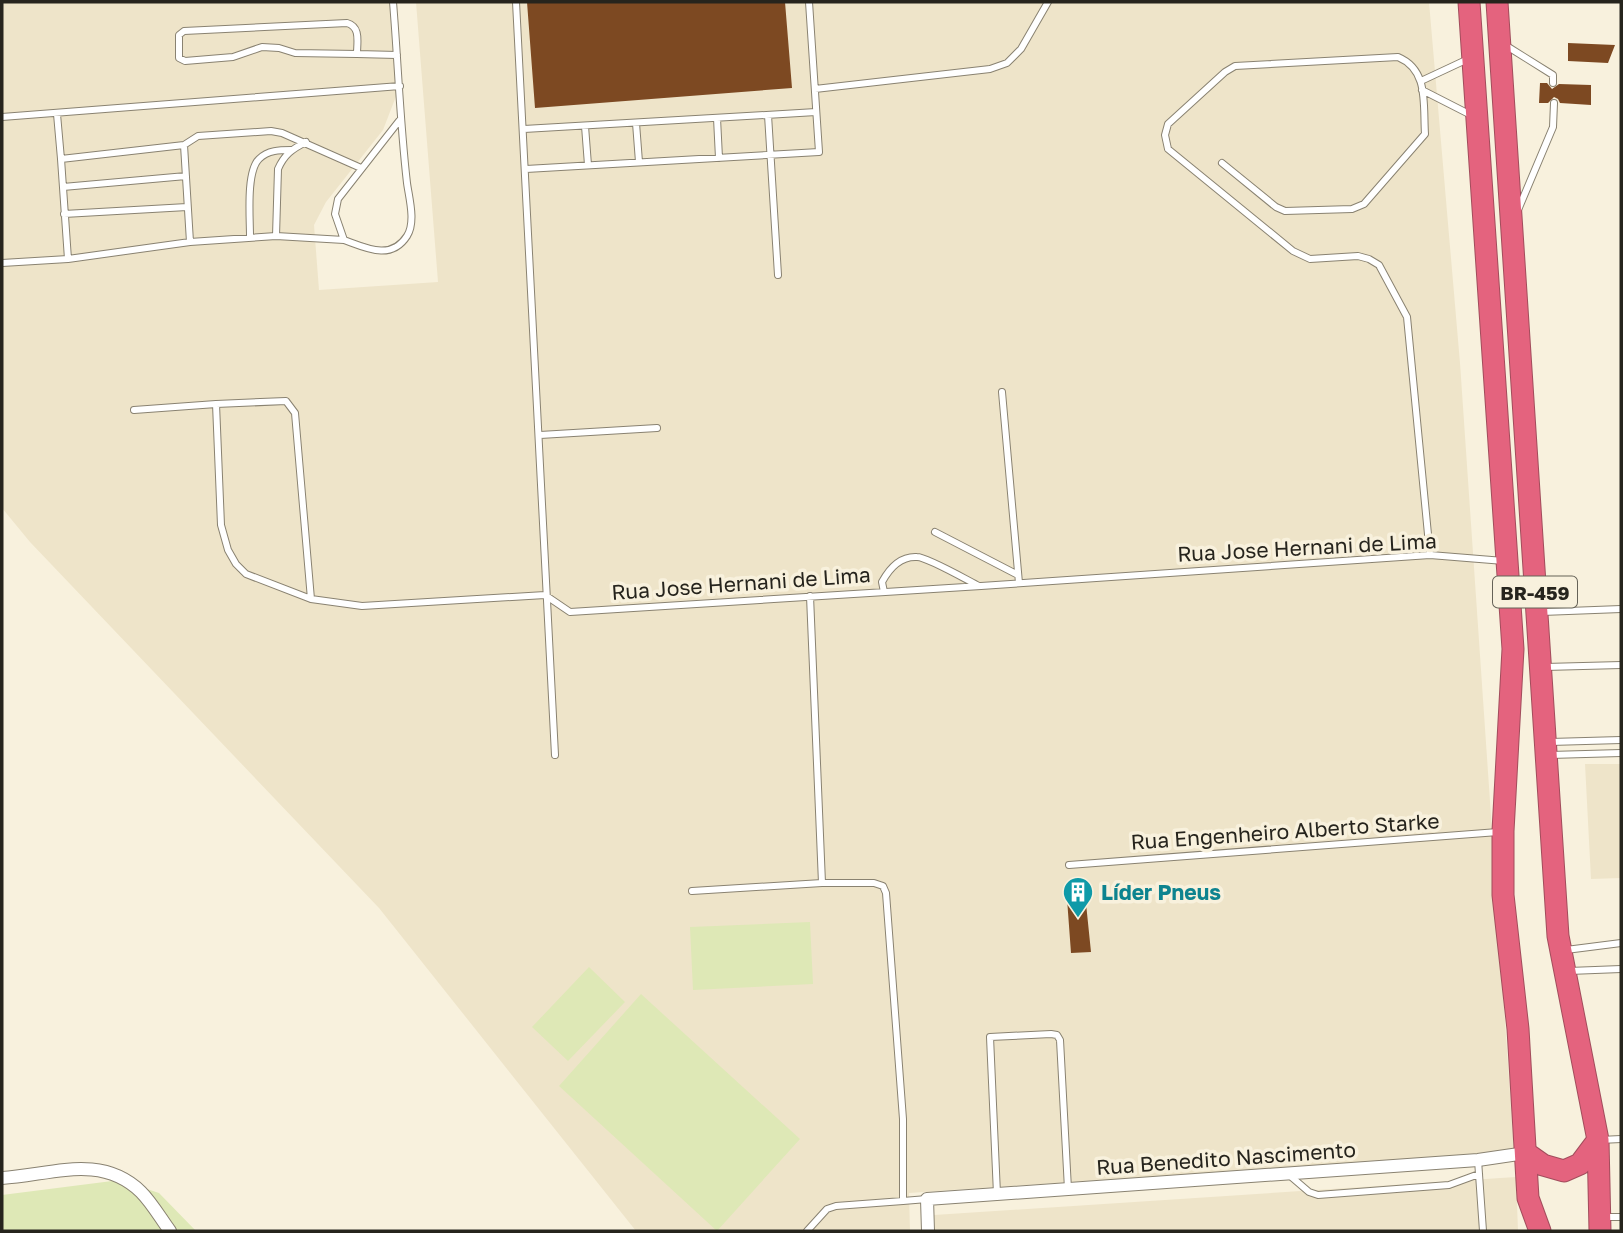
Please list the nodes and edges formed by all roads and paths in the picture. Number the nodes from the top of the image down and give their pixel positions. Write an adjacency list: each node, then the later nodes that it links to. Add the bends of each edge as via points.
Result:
1 (393, 2): 9 (lane)
2 (516, 2): 26 (lane)
3 (809, 2): 14 (lane)
4 (1048, 2): 14 (lane, via 1021,49 1007,63 990,69)
5 (1469, 2): 10 (highway, BR-459)
6 (1497, 2): 7 (highway, BR-459)
7 (1499, 41): 12 (lane, via 1553,75); 42 (highway, BR-459)
8 (357, 54): 8 (lane, via 357,30 347,23 184,31 179,35 180,58 185,61 233,57 262,47 295,53); 9 (lane)
9 (397, 55): 13 (lane)
10 (1473, 56): 11 (lane); 22 (highway, BR-459)
11 (1422, 81): 15 (lane); 56 (lane, via 1412,63 1398,57 1236,66 1168,124 1165,135 1168,149 1293,251 1310,258 1358,256 1379,265 1407,317)
12 (1553, 83)
13 (400, 86): 18 (lane); 23 (lane)
14 (815, 89): 17 (lane)
15 (1422, 90): 22 (lane); 34 (lane, via 1425,134 1364,204 1352,209 1285,211)
16 (1554, 103): 42 (lane, via 1553,127)
17 (816, 112): 19 (lane); 30 (lane, via 819,152)
18 (57, 114): 20 (lane); 32 (lane)
19 (768, 115): 21 (lane); 30 (lane)
20 (2, 117)
21 (717, 118): 24 (lane); 31 (lane)
22 (1477, 118): 57 (highway, BR-459)
23 (399, 121): 36 (lane); 45 (lane, via 411,213 408,235 393,248 375,252)
24 (636, 123): 25 (lane); 33 (lane)
25 (585, 126): 26 (lane); 35 (lane)
26 (524, 130): 37 (lane)
27 (306, 142): 28 (lane, via 271,131 198,136); 29 (lane); 36 (lane)
28 (184, 145): 32 (lane); 38 (lane)
29 (291, 150): 43 (lane, via 258,159 252,172); 44 (lane, via 278,169)
30 (770, 155): 31 (lane); 49 (lane)
31 (719, 158): 33 (lane)
32 (61, 159): 39 (lane)
33 (639, 162): 35 (lane)
34 (1222, 163)
35 (588, 165): 37 (lane)
36 (361, 168): 45 (lane, via 338,200 335,214)
37 (526, 169): 54 (lane)
38 (186, 176): 39 (lane); 40 (lane)
39 (63, 187): 41 (lane)
40 (187, 207): 41 (lane); 46 (lane)
41 (64, 214): 47 (lane)
42 (1511, 224): 66 (highway, BR-459)
43 (250, 236): 44 (lane); 46 (lane)
44 (276, 236): 45 (lane)
45 (344, 240)
46 (190, 242): 47 (lane)
47 (68, 260): 48 (lane)
48 (2, 263)
49 (778, 275)
50 (1002, 392): 58 (lane)
51 (216, 404): 52 (lane); 64 (lane, via 221,526 228,550 246,574); 64 (lane, via 286,401 295,413)
52 (134, 410)
53 (657, 428): 54 (lane)
54 (540, 435): 62 (lane)
55 (935, 532): 58 (lane)
56 (1430, 555): 57 (lane, Rua Jose Hernani de Lima); 59 (lane, Rua Jose Hernani de Lima)
57 (1507, 561): 73 (highway, BR-459, via 1513,649)
58 (1018, 575): 59 (lane)
59 (1019, 583): 60 (lane, Rua Jose Hernani de Lima)
60 (981, 586): 61 (lane, Rua Jose Hernani de Lima); 61 (lane, via 918,556 901,560 889,570 881,582)
61 (884, 592): 63 (lane, Rua Jose Hernani de Lima)
62 (545, 595): 63 (lane, Rua Jose Hernani de Lima, via 570,612); 64 (lane, via 362,606); 72 (lane)
63 (810, 596): 75 (lane)
64 (311, 599)
65 (1621, 609): 66 (lane)
66 (1536, 612): 68 (highway, BR-459)
67 (1621, 666): 68 (lane)
68 (1540, 667): 70 (highway, BR-459)
69 (1621, 740): 70 (lane)
70 (1545, 749): 71 (lane); 78 (highway, BR-459)
71 (1621, 753)
72 (555, 755)
73 (1503, 831): 74 (lane, Rua Engenheiro Alberto Starke); 82 (highway, BR-459, via 1503,895)
74 (1069, 865)
75 (822, 883): 76 (lane); 90 (lane, via 874,883 886,893 903,1119)
76 (692, 891)
77 (1621, 943): 78 (lane)
78 (1562, 961): 79 (lane); 81 (highway, BR-459)
79 (1621, 969)
80 (1621, 1139): 81 (lane)
81 (1598, 1140): 82 (highway, via 1580,1164 1564,1171 1543,1165); 92 (highway, BR-459)
82 (1526, 1153): 83 (street, Rua Benedito Nascimento); 97 (highway, BR-459, via 1528,1198)
83 (1478, 1160): 84 (street, Rua Benedito Nascimento); 85 (lane)
84 (1286, 1172): 85 (lane, via 1318,1195 1449,1185); 87 (street, Rua Benedito Nascimento)
85 (1479, 1174): 96 (lane)
86 (2, 1178): 93 (street, via 93,1168 118,1175 142,1193)
87 (1068, 1189): 88 (street, Rua Benedito Nascimento); 88 (lane, via 1060,1040 1051,1034 989,1037)
88 (997, 1194): 89 (street, Rua Benedito Nascimento)
89 (927, 1199): 90 (lane); 95 (street)
90 (903, 1201): 94 (lane, via 836,1206 827,1209)
91 (1621, 1217): 92 (lane)
92 (1600, 1224)
93 (170, 1231)
94 (807, 1231)
95 (929, 1231)
96 (1483, 1231)
97 (1540, 1231)

